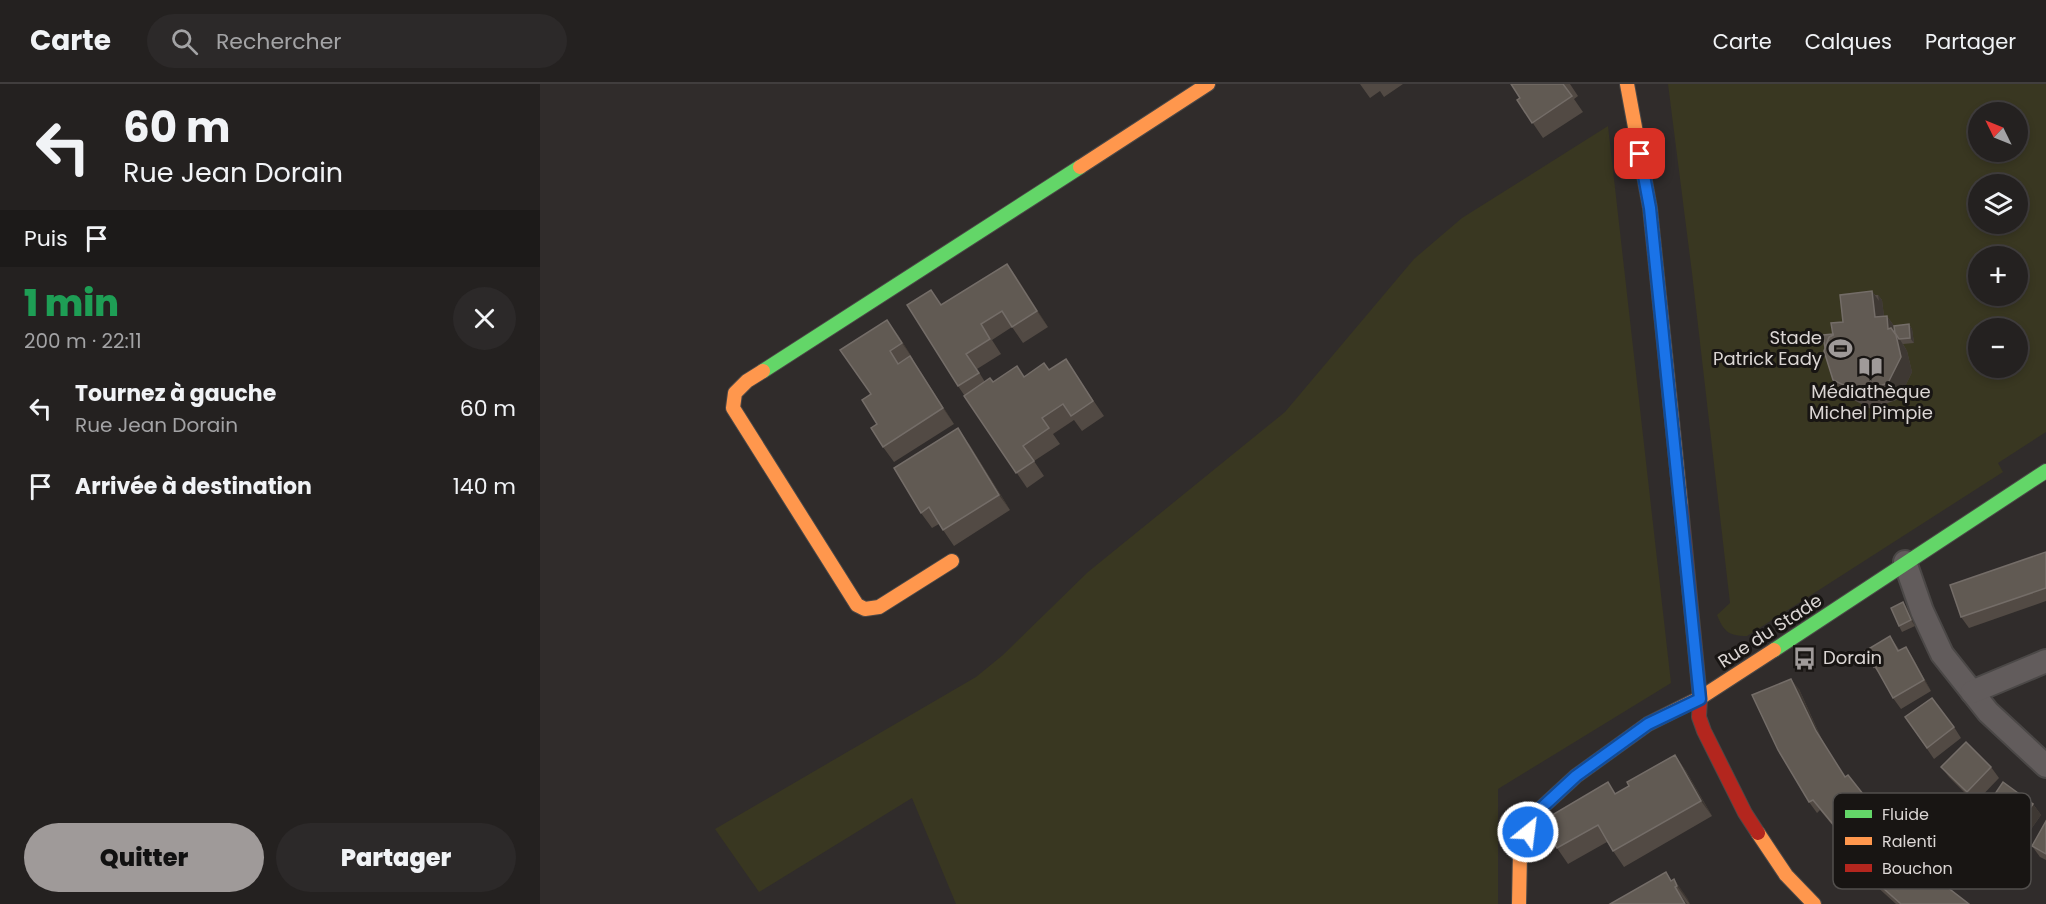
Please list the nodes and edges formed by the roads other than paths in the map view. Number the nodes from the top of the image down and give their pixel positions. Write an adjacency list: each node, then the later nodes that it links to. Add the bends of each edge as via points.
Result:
1 (1208, 84): 4 (street, via 747,381 735,393 734,408 861,609 879,607)
2 (1627, 84): 8 (street, via 1650,208)
3 (2046, 471): 5 (street, Rue du Stade)
4 (952, 561)
5 (1905, 562): 7 (street, via 1942,654); 8 (street, Rue du Stade)
6 (2046, 661): 7 (street)
7 (1972, 692): 9 (street)
8 (1700, 699): 10 (street, Rue du Stade, via 1648,724 1576,776 1537,812 1520,853); 11 (street, via 1698,717 1745,813 1786,875)
9 (2046, 766)
10 (1519, 904)
11 (1814, 904)

